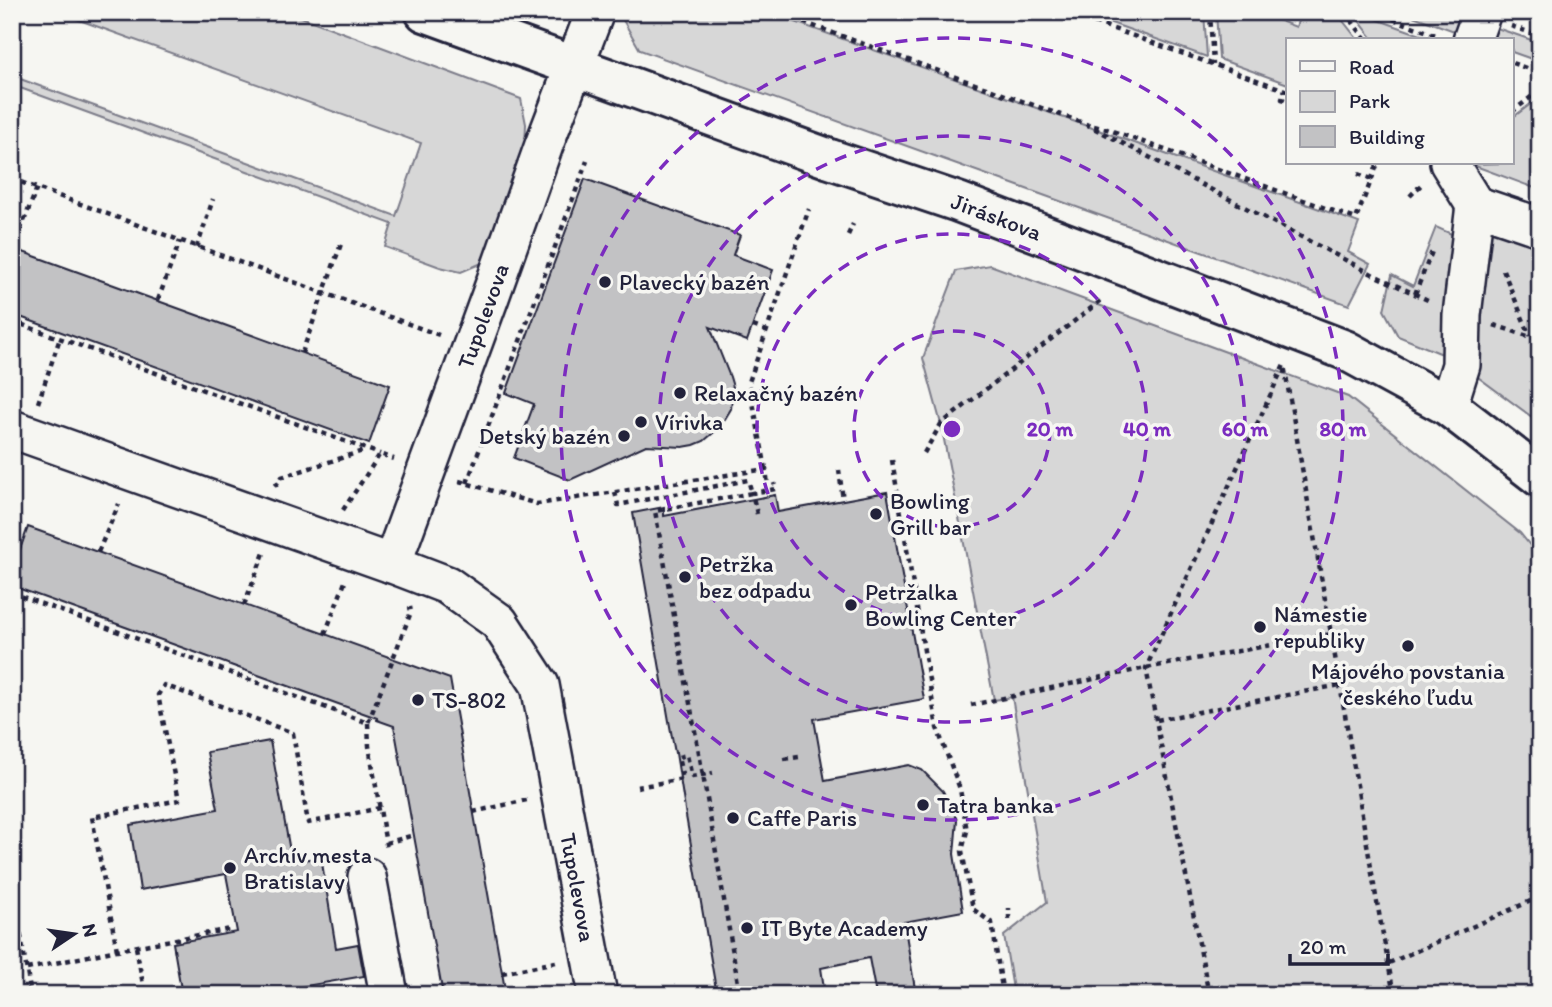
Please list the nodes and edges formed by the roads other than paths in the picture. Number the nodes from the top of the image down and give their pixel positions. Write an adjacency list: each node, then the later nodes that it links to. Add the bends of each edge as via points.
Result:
1 (425, 12): 5 (street, Jiráskova)
2 (595, 12): 5 (street, Tupolevova)
3 (1482, 12): 4 (street)
4 (1473, 38)
5 (575, 67): 9 (street, Jiráskova, via 958,202 1345,349); 12 (street, Tupolevova)
6 (1450, 164): 7 (street)
7 (1475, 205): 8 (street); 9 (street, via 1461,365)
8 (1540, 227)
9 (1448, 406): 11 (street, Jiráskova)
10 (20, 432): 12 (street, Tupolevova, via 260,530 324,539)
11 (1540, 477)
12 (392, 564): 15 (street, Tupolevova, via 447,585 499,622 540,685)
13 (367, 877): 14 (street)
14 (389, 995)
15 (598, 995)

